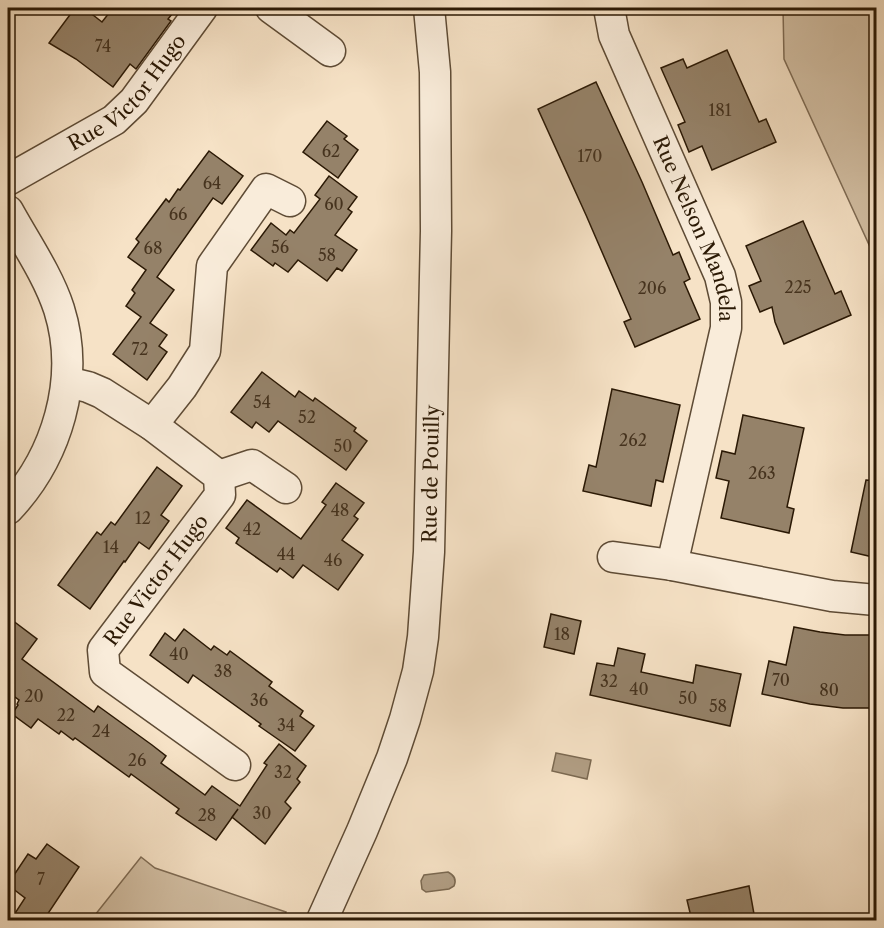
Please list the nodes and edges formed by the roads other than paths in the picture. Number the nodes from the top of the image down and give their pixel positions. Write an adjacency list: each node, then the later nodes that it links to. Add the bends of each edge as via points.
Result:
1 (202, 8): 6 (street, Rue Victor Hugo, via 134,101 114,120)
2 (271, 8): 5 (street)
3 (429, 8): 18 (street, Rue de Pouilly, via 435,72 436,231 430,521 423,637 418,671 392,758)
4 (609, 8): 15 (street, Rue Nelson Mandela, via 614,34 720,276 726,302 726,328)
5 (330, 51)
6 (8, 180)
7 (290, 201): 10 (street, via 266,189 212,266 205,351)
8 (8, 211): 9 (street, via 59,310 68,363)
9 (67, 382): 10 (street, via 102,393); 13 (street, via 53,439)
10 (152, 425): 11 (street)
11 (219, 476): 12 (street, via 252,465); 17 (street, Rue Victor Hugo, via 220,495 103,650 105,672)
12 (286, 488)
13 (8, 509)
14 (613, 557): 15 (street)
15 (672, 565): 16 (street, via 832,596)
16 (876, 600)
17 (235, 765)
18 (322, 921)

